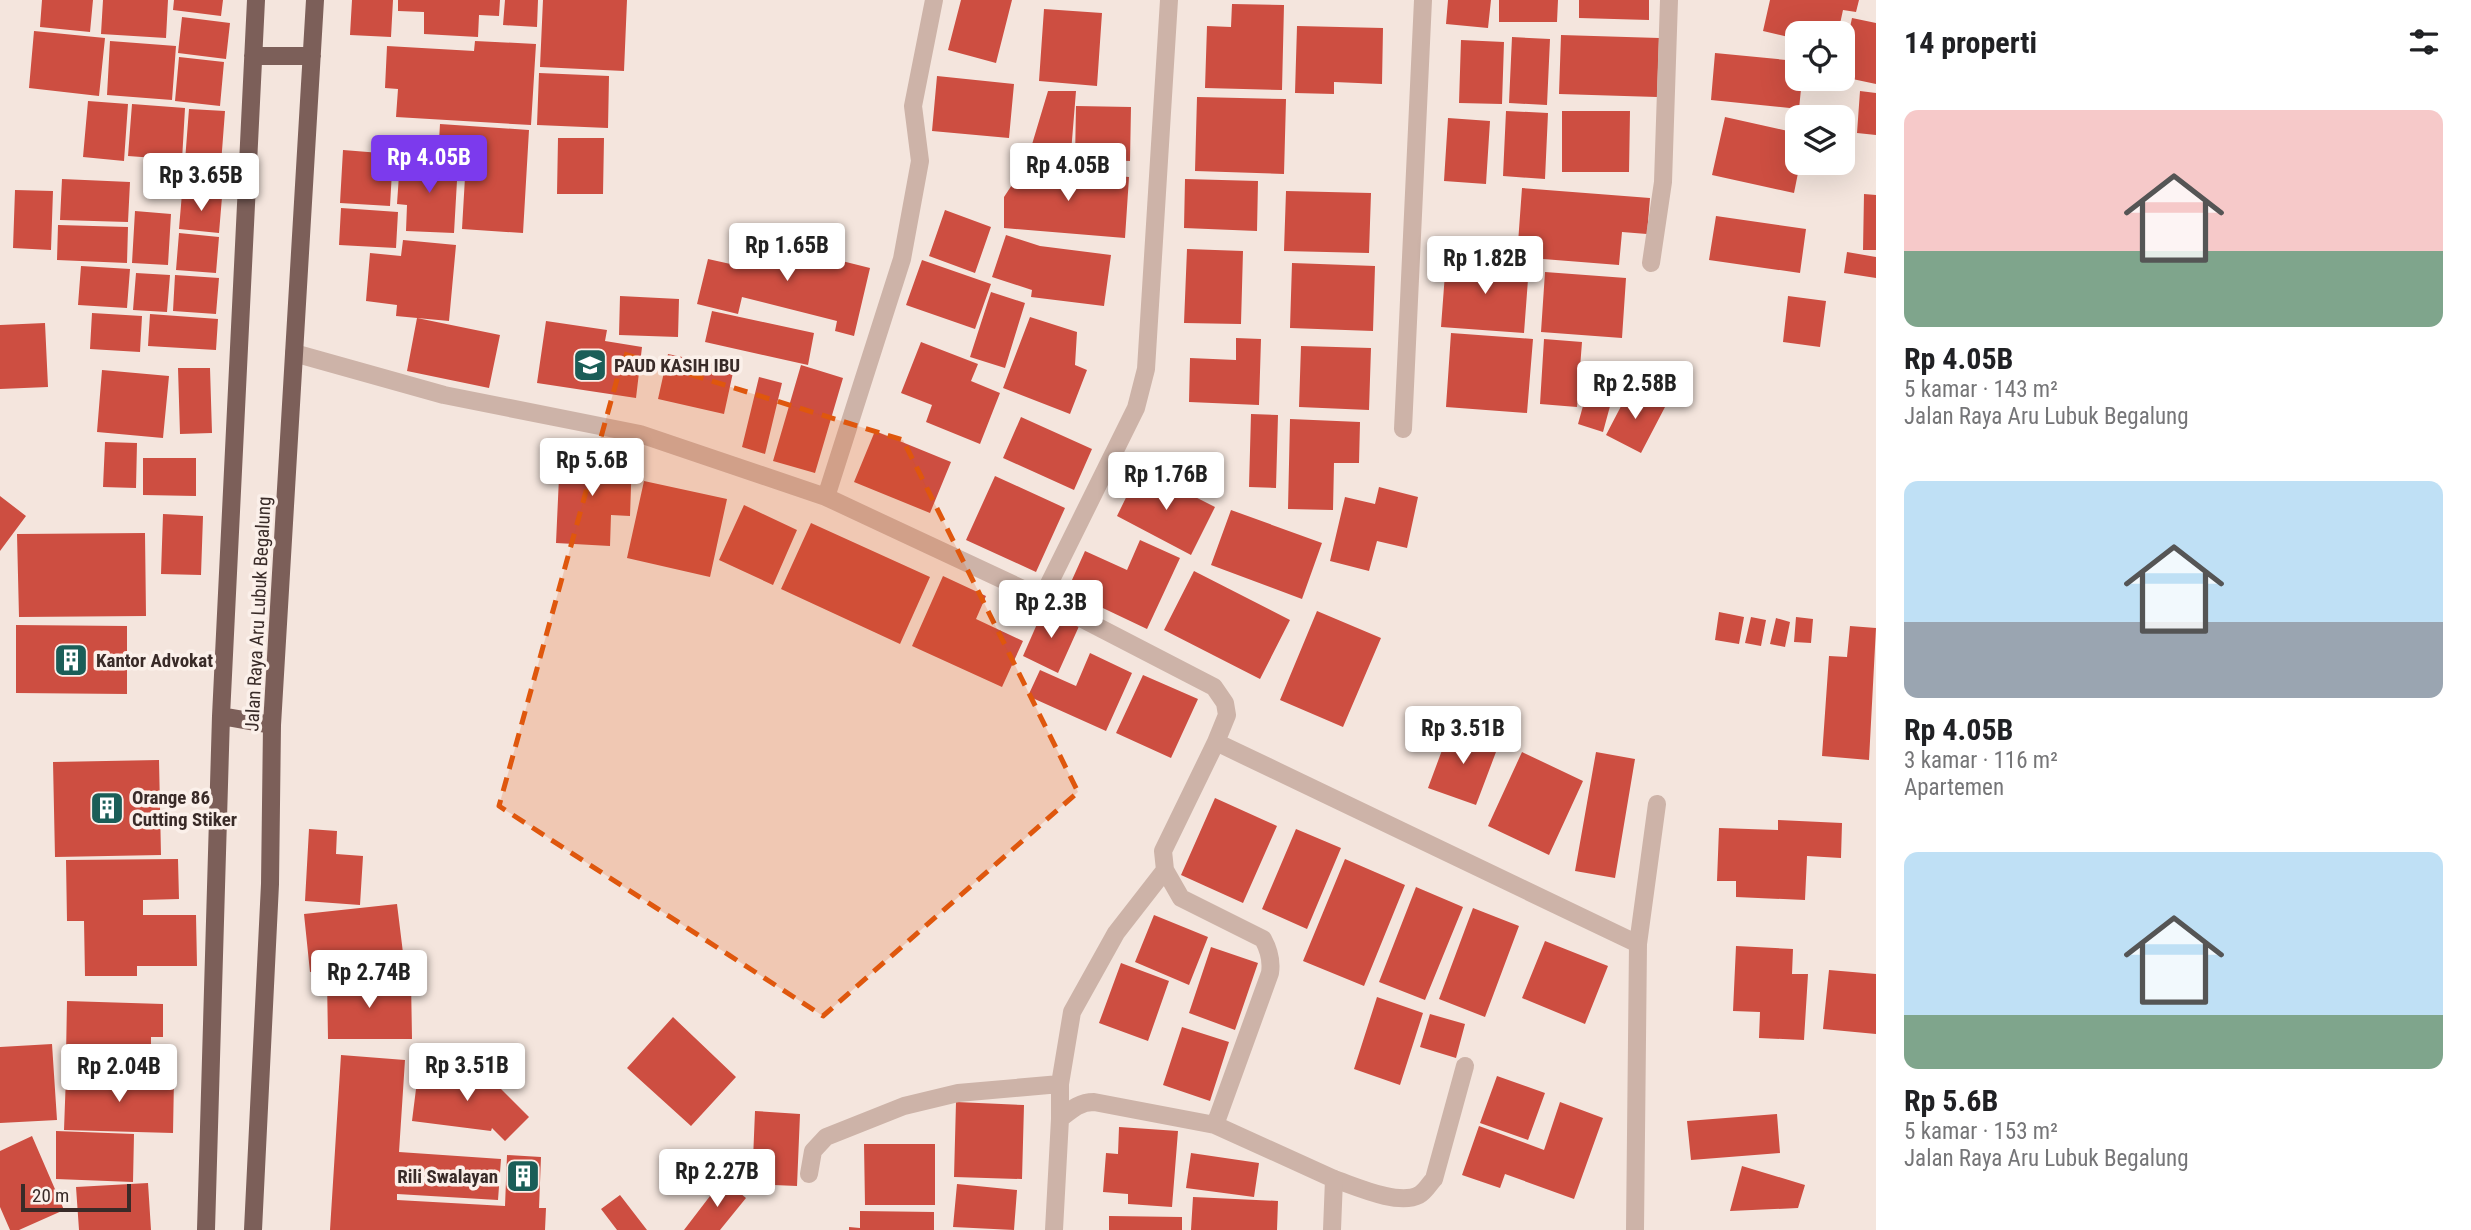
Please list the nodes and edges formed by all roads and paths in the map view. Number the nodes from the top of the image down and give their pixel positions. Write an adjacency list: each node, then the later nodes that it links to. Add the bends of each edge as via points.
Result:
1 (256, 0): 7 (main road, Jalan Raya Aru Lubuk Begalung)
2 (314, 0): 8 (main road, Jalan Raya Aru Lubuk Begalung)
3 (934, 0): 12 (street, via 913,106 919,161 902,259)
4 (1168, 0): 13 (street, via 1146,369 1136,408)
5 (1423, 0): 11 (street)
6 (1669, 0): 9 (street, via 1663,182)
7 (253, 56): 8 (main road); 14 (main road, Jalan Raya Aru Lubuk Begalung)
8 (312, 56): 10 (main road, Jalan Raya Aru Lubuk Begalung)
9 (1651, 262)
10 (294, 352): 12 (street, via 444,395 640,434); 15 (main road, Jalan Raya Aru Lubuk Begalung)
11 (1403, 429)
12 (826, 497): 13 (street)
13 (1042, 598): 16 (street, via 1214,687 1227,715)
14 (221, 716): 15 (main road); 26 (main road, Jalan Raya Aru Lubuk Begalung)
15 (272, 725): 27 (main road, Jalan Raya Aru Lubuk Begalung, via 270,884)
16 (1216, 743): 18 (street, via 1163,851); 19 (street)
17 (1657, 804): 19 (street)
18 (1165, 870): 21 (street, via 1116,933 1072,1012); 23 (street, via 1181,898 1262,939 1269,950 1270,973)
19 (1638, 944): 30 (street)
20 (1465, 1066): 25 (street, via 1434,1179 1424,1191 1405,1199)
21 (1059, 1084): 22 (street); 24 (street, via 958,1093 904,1106 826,1136 813,1151)
22 (1060, 1119): 23 (street, via 1077,1105 1094,1102); 28 (street)
23 (1215, 1125): 25 (street)
24 (809, 1174)
25 (1334, 1179): 29 (street)
26 (205, 1230)
27 (253, 1230)
28 (1054, 1230)
29 (1332, 1230)
30 (1635, 1230)

